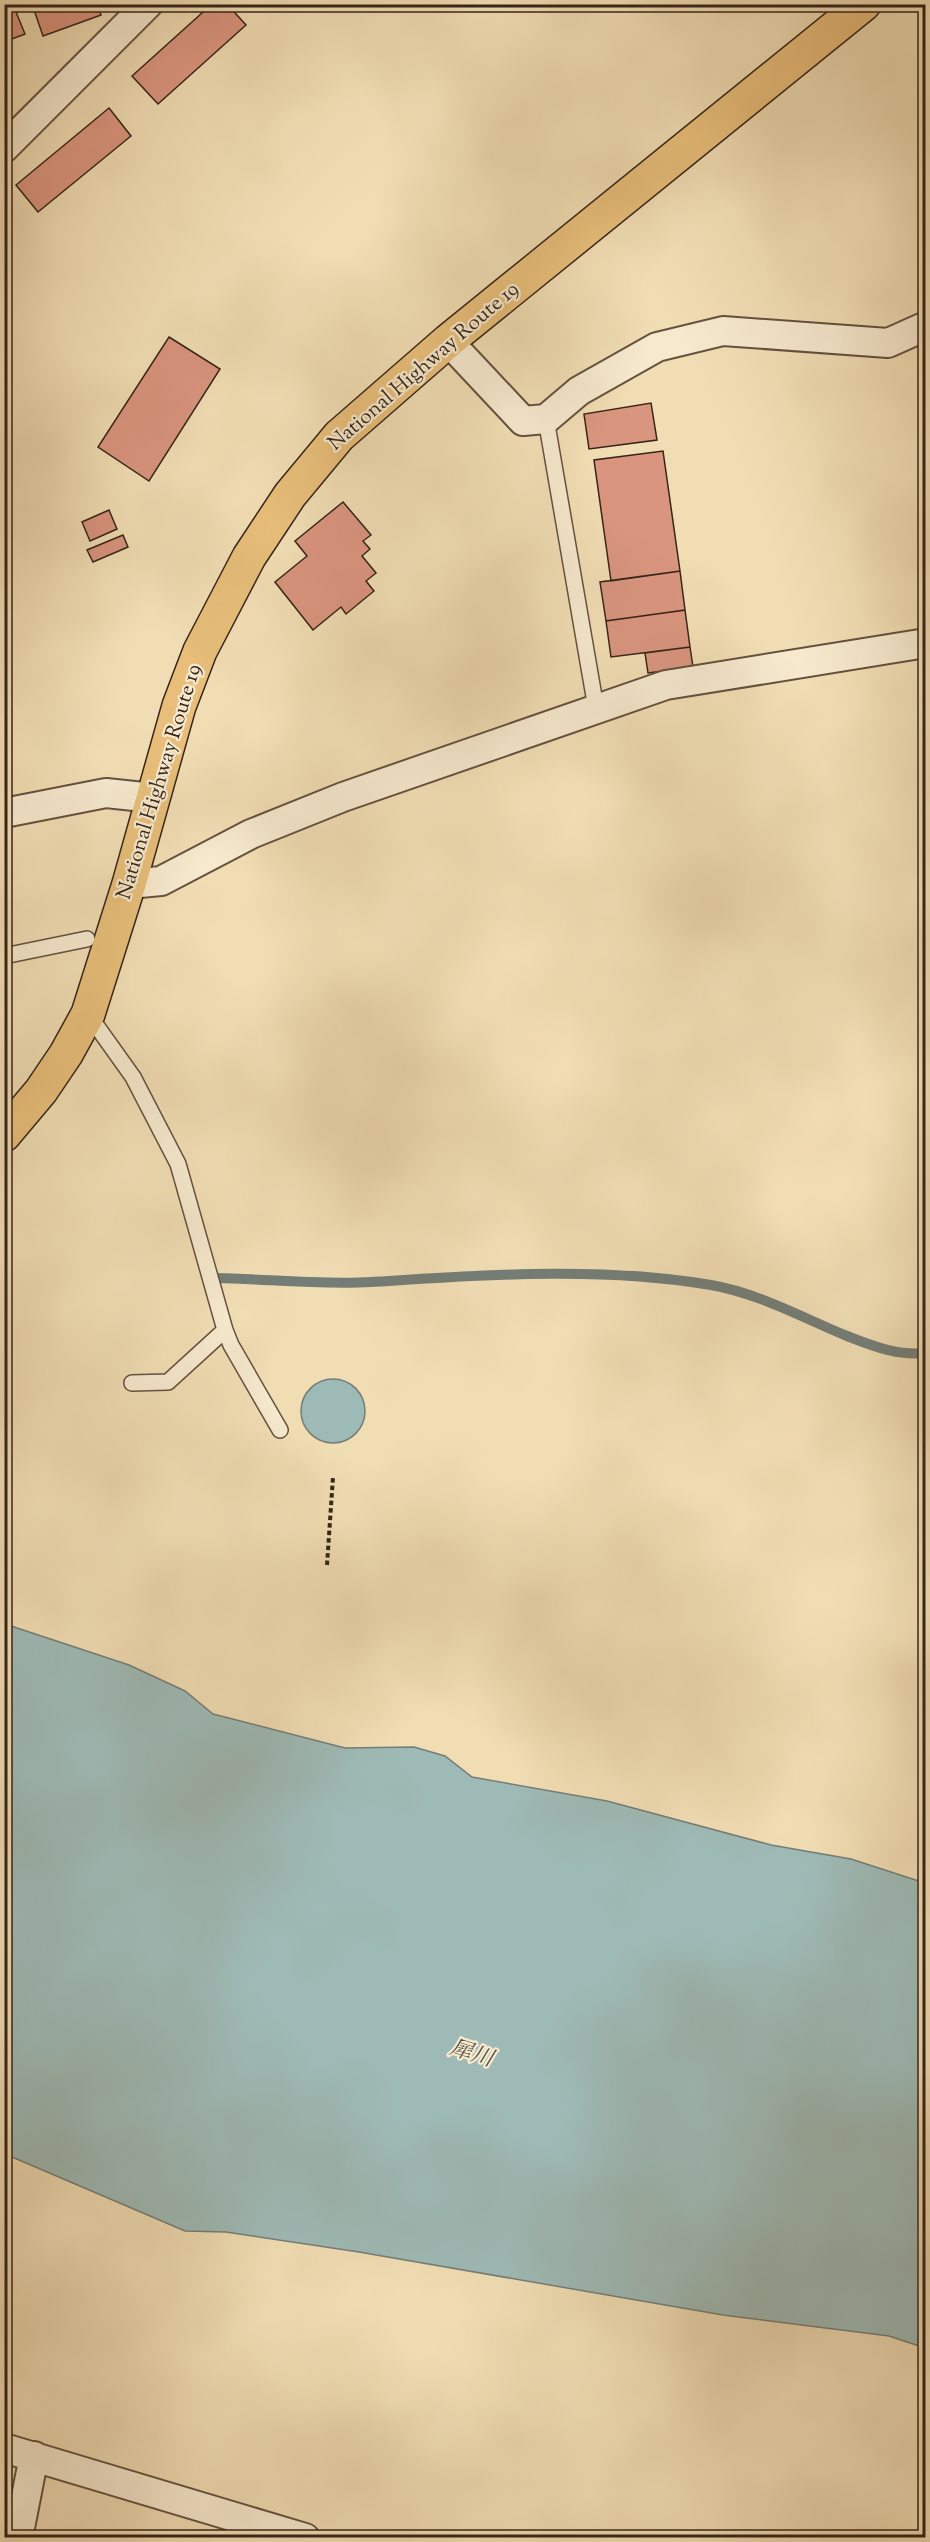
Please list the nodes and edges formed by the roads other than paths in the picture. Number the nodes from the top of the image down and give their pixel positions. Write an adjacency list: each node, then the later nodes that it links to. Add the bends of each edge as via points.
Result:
1 (148, 4): 3 (street)
2 (864, 4): 5 (highway, National Highway Route 19)
3 (4, 148)
4 (926, 326): 6 (street, via 888,343 723,331 668,344 579,391)
5 (448, 341): 6 (street, via 523,421); 9 (highway, National Highway Route 19, via 339,436 290,495 249,557 200,651 179,706)
6 (546, 419): 8 (lane)
7 (926, 643): 8 (street, via 666,686)
8 (596, 708): 11 (street, via 343,797 251,834 160,881)
9 (153, 798): 10 (street, via 106,793); 11 (highway, National Highway Route 19)
10 (4, 813)
11 (129, 884): 14 (highway, National Highway Route 19)
12 (87, 939): 13 (lane)
13 (4, 956)
14 (88, 1014): 15 (highway, National Highway Route 19, via 41,1091); 16 (lane, via 133,1077 178,1164)
15 (4, 1135)
16 (225, 1330): 17 (lane, via 168,1382); 18 (lane)
17 (132, 1383)
18 (280, 1430)
19 (4, 2448): 20 (street)
20 (33, 2456): 21 (street); 22 (street)
21 (18, 2538)
22 (305, 2538)

